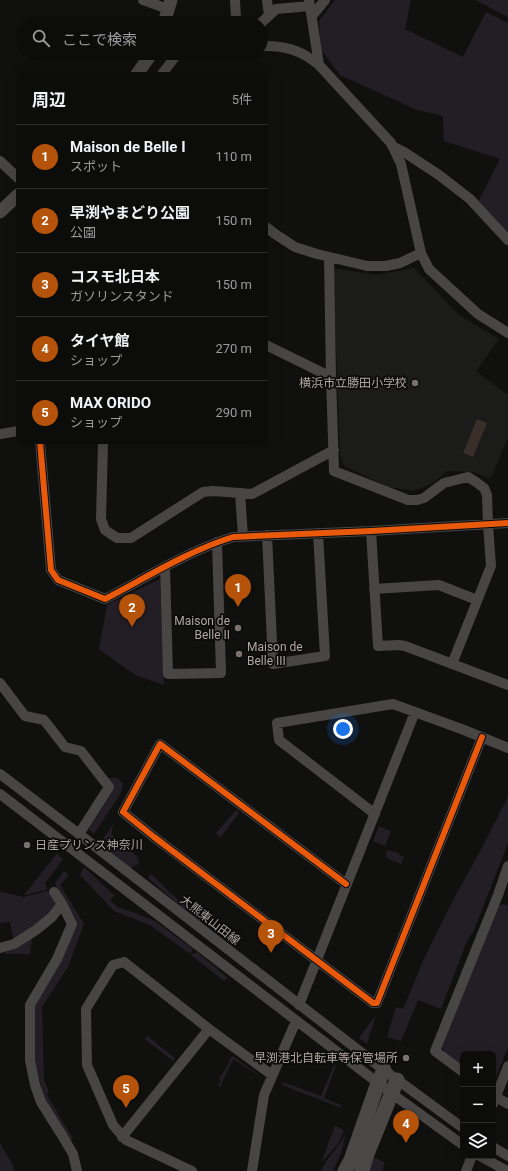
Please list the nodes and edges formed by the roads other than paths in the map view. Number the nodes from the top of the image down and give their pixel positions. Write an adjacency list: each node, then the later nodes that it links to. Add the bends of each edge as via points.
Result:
1 (143, 0): 5 (street)
2 (235, 0): 8 (street)
3 (268, 0): 9 (street)
4 (325, 0): 6 (street)
5 (170, 5): 7 (main road)
6 (310, 7): 9 (street, via 276,9); 13 (street)
7 (166, 16)
8 (236, 16)
9 (269, 16)
10 (268, 46): 13 (street, via 292,49 308,56)
11 (147, 60): 14 (main road)
12 (173, 60): 15 (street)
13 (319, 65): 16 (street)
14 (138, 72)
15 (164, 72)
16 (392, 146): 22 (street, via 470,199); 23 (street, via 401,164)
17 (0, 161): 18 (street)
18 (16, 176)
19 (16, 197): 20 (main road)
20 (0, 212)
21 (268, 229): 24 (street, via 295,247)
22 (508, 240)
23 (421, 253): 24 (street, via 400,263 386,266 367,266); 25 (street, via 429,269 478,314)
24 (329, 257): 27 (street)
25 (508, 333)
26 (268, 346): 27 (street)
27 (331, 377): 32 (street)
28 (16, 431): 29 (street)
29 (0, 434)
30 (40, 444): 41 (street, via 51,570 58,580 105,599)
31 (103, 444): 33 (street, via 101,519 105,530 117,538 131,538 203,492)
32 (334, 450): 33 (street, via 252,494); 35 (street, via 334,471 408,500 424,498 444,483 468,477 484,488 487,496)
33 (240, 493): 39 (street)
34 (508, 523): 35 (street)
35 (488, 524): 36 (street); 43 (street, via 491,566)
36 (371, 531): 37 (street); 42 (street)
37 (318, 533): 38 (street); 38 (street, via 324,656 273,664)
38 (267, 535): 39 (street)
39 (242, 536): 40 (street, via 233,536)
40 (217, 542): 41 (street); 41 (street, via 221,673 168,674)
41 (165, 567)
42 (374, 589): 43 (street, via 439,585); 44 (street, via 378,646 399,644)
43 (477, 600): 44 (street)
44 (452, 664): 45 (street)
45 (507, 682)
46 (0, 683): 53 (street, via 25,716 44,720 65,747 81,751 109,787)
47 (415, 712): 48 (street); 52 (street); 52 (street, via 393,704 277,723 279,740)
48 (482, 737): 49 (street); 61 (street, via 378,1003 373,1003)
49 (508, 748)
50 (0, 774): 53 (street, 大熊東山田線)
51 (0, 794): 63 (street, 大熊東山田線)
52 (374, 814): 55 (street)
53 (79, 834): 62 (street, 大熊東山田線)
54 (508, 866): 57 (street)
55 (346, 884): 61 (street); 61 (street, via 160,744 123,812)
56 (54, 892): 59 (street)
57 (498, 895): 58 (street); 66 (street, via 435,1051)
58 (508, 899)
59 (62, 904): 60 (street, via 52,917 36,930 14,944); 81 (street, via 72,924 57,959 30,1005 30,1060 41,1102 73,1154)
60 (0, 948)
61 (316, 961): 62 (street)
62 (299, 1004): 68 (street, 大熊東山田線)
63 (296, 1021): 67 (street); 68 (street, 大熊東山田線)
64 (209, 1029): 67 (street); 75 (street); 75 (street, via 124,962 113,964 86,1009 87,1065 113,1125)
65 (508, 1066): 71 (street)
66 (460, 1070)
67 (272, 1075): 83 (street, via 264,1095)
68 (381, 1076): 69 (street, 大熊東山田線); 70 (street, 大熊東山田線); 84 (highway)
69 (397, 1080): 70 (highway); 74 (street, 大熊東山田線)
70 (391, 1094): 76 (street, 大熊東山田線); 85 (highway)
71 (496, 1094)
72 (496, 1100): 73 (street)
73 (508, 1104)
74 (460, 1126)
75 (122, 1137): 82 (street)
76 (460, 1143)
77 (496, 1149): 78 (street)
78 (508, 1156)
79 (471, 1159): 86 (street)
80 (485, 1159): 87 (street)
81 (77, 1171)
82 (192, 1171)
83 (252, 1171)
84 (345, 1171)
85 (362, 1171)
86 (466, 1171)
87 (507, 1171)

